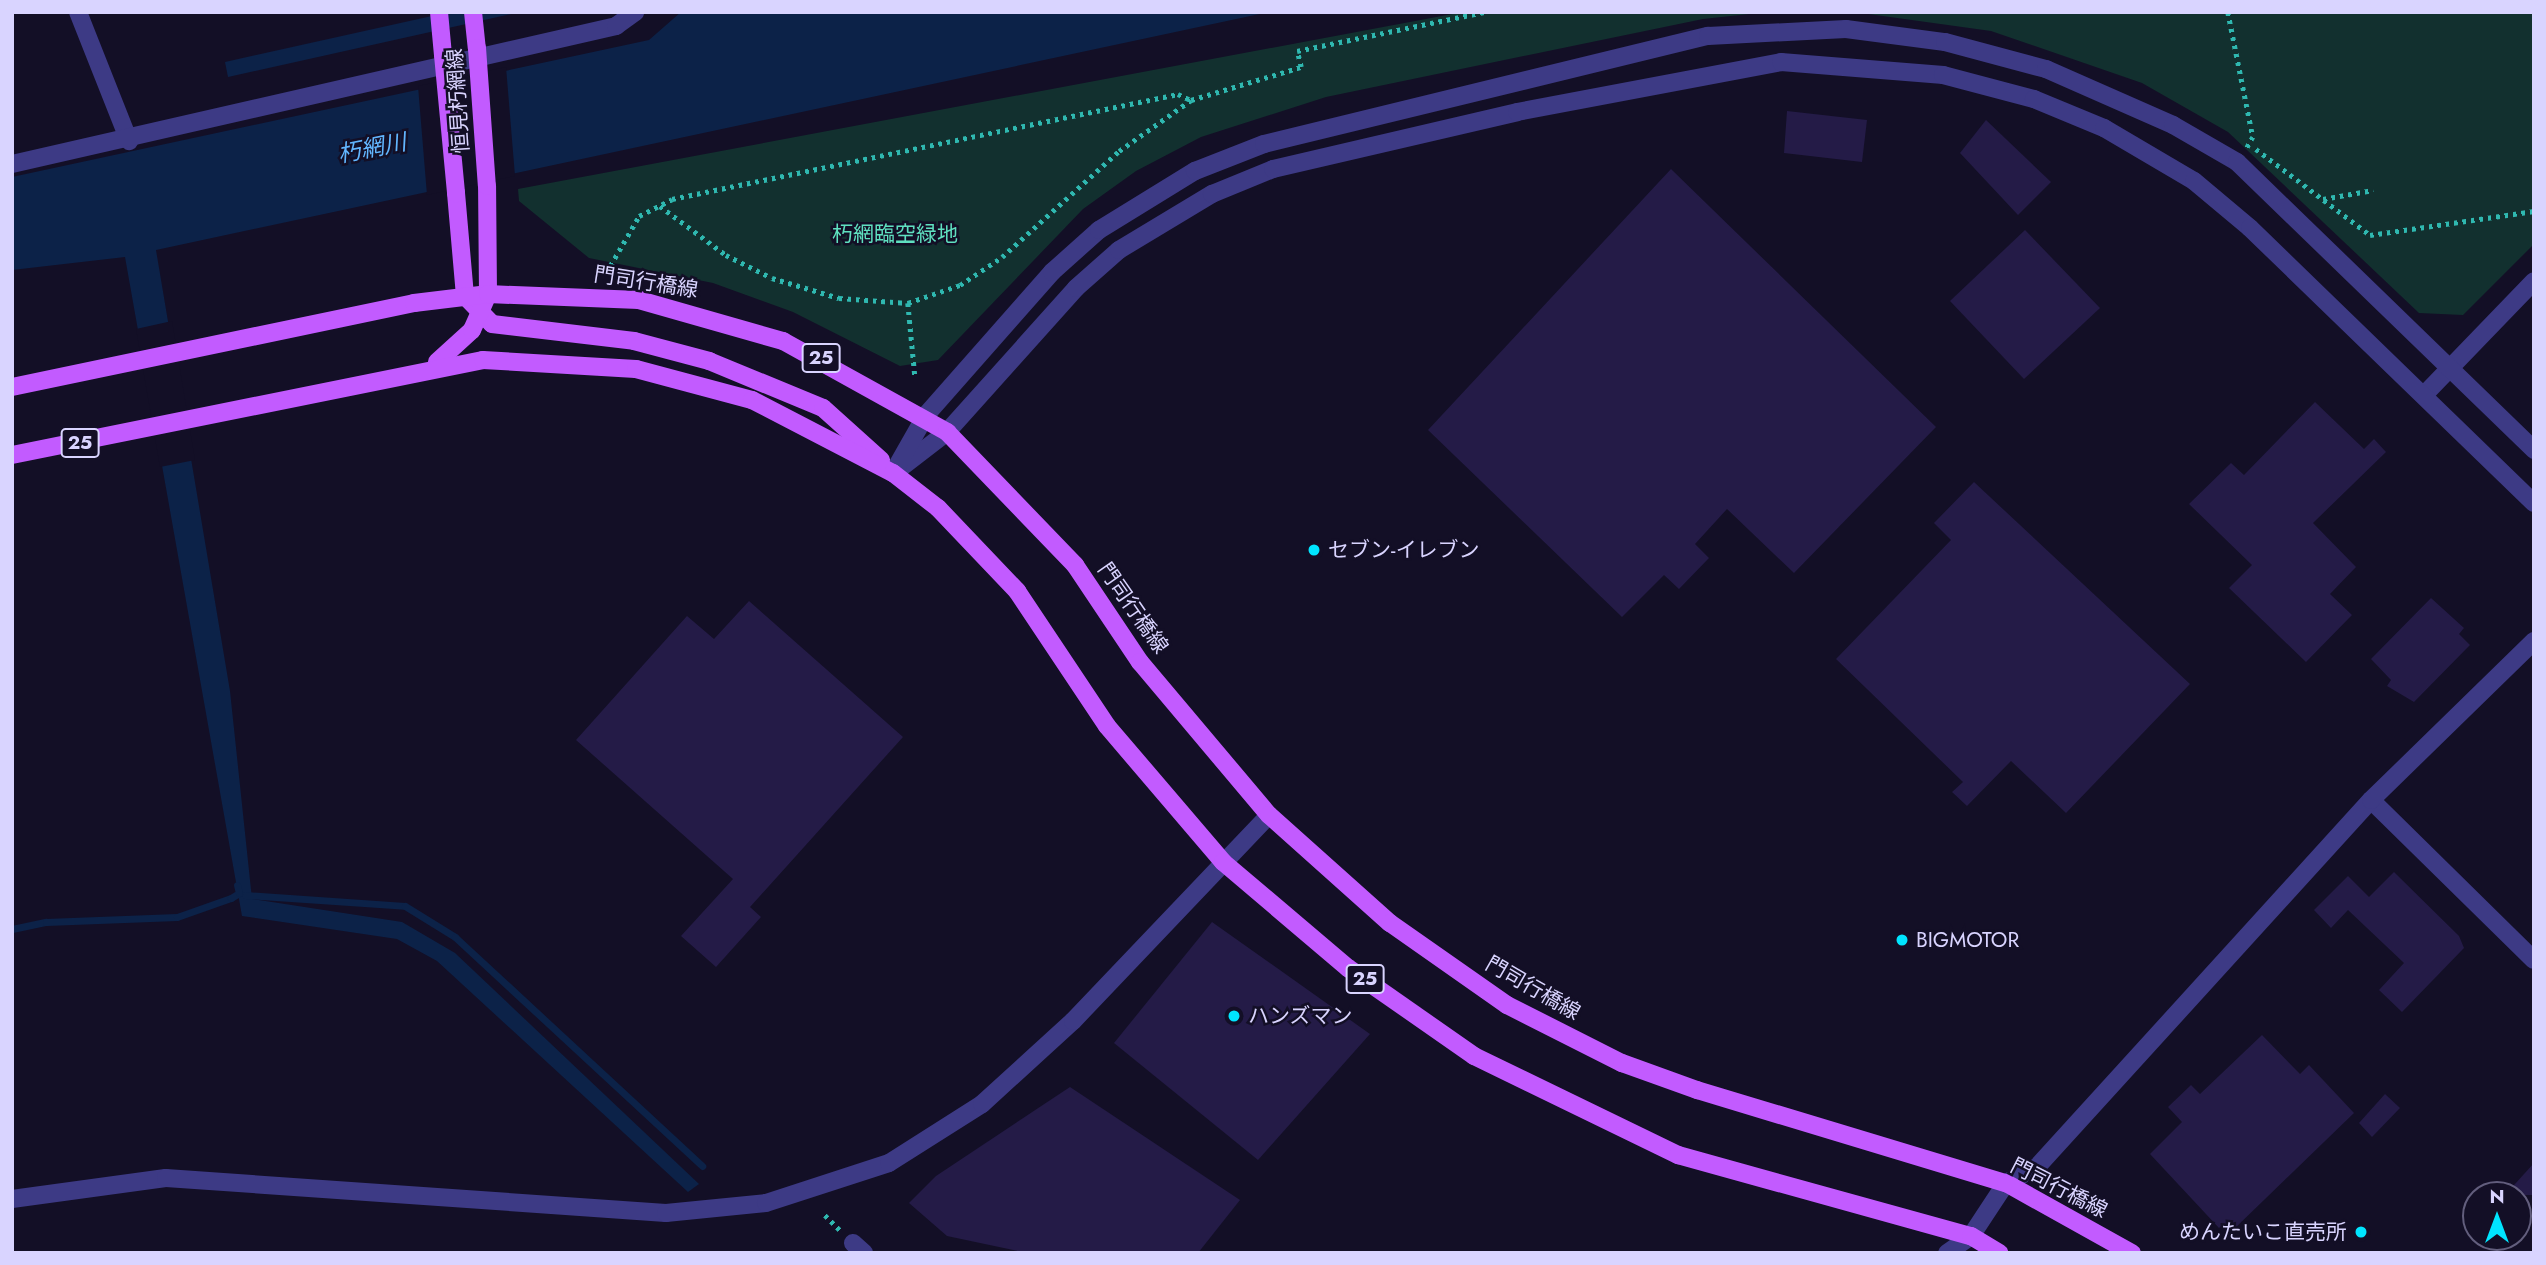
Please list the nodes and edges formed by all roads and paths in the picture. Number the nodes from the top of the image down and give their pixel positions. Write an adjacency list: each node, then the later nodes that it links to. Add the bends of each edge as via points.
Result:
1 (78, 12): 8 (street)
2 (439, 12): 17 (main road, 恒見朽網線, bridge)
3 (473, 12): 16 (main road, 恒見朽網線, bridge)
4 (635, 12): 8 (street, via 616,26)
5 (1484, 12): 7 (path, via 1297,51 1301,67)
6 (2228, 12): 9 (path)
7 (1191, 100): 14 (path, via 1178,94); 24 (path, via 1119,151 1002,257 960,285)
8 (129, 141): 11 (street)
9 (2249, 145): 10 (path); 13 (path)
10 (2236, 162): 27 (street); 31 (street, via 2173,125 2046,69 1945,41 1846,29 1708,36 1264,144 1195,172 1099,230 1052,272)
11 (12, 164)
12 (2373, 190): 13 (path)
13 (2323, 200): 15 (path, via 2370,234)
14 (660, 206): 18 (path, via 639,216); 24 (path, via 726,255 772,278 839,298)
15 (2534, 211)
16 (492, 260): 20 (main road, via 508,281); 21 (main road, 恒見朽網線)
17 (459, 262): 22 (main road, 恒見朽網線); 23 (main road, via 444,290)
18 (606, 273)
19 (2534, 281): 27 (street)
20 (532, 292): 21 (main road, 門司行橋線 / 25); 31 (main road, 門司行橋線 / 25, via 639,300 740,325 830,362)
21 (488, 294): 22 (main road, 門司行橋線 / 25); 25 (main road, 恒見朽網線)
22 (465, 296): 23 (main road, 門司行橋線 / 25); 25 (main road)
23 (414, 303): 29 (main road, 門司行橋線 / 25)
24 (908, 303): 28 (path)
25 (480, 317): 26 (main road, 恒見朽網線, via 460,346); 35 (main road, via 510,330 634,341 750,375 840,419)
26 (431, 365): 34 (main road, 25, via 200,420); 35 (main road, 25, via 545,360 695,382 802,422)
27 (2450, 370): 30 (street); 33 (street)
28 (915, 376)
29 (12, 387)
30 (2424, 396): 32 (street, via 2194,181 2105,128 2034,99 1943,75 1781,62 1504,115 1273,169 1212,194 1119,250 1076,288); 36 (street)
31 (926, 415): 32 (main road, 門司行橋線 / 25); 35 (street)
32 (947, 432): 35 (street); 39 (main road, 門司行橋線 / 25, via 1075,565 1140,662)
33 (2534, 450)
34 (12, 455)
35 (893, 473): 40 (main road, 25, via 939,508 1017,592 1107,726)
36 (2534, 503)
37 (2534, 641): 38 (street)
38 (2371, 800): 41 (street); 42 (street, via 2037,1167)
39 (1269, 815): 40 (street); 42 (main road, 門司行橋線 / 25, via 1390,923 1507,1005 1622,1063)
40 (1223, 862): 43 (street, via 1073,1021 982,1104 889,1163 766,1203 666,1213 166,1178); 44 (main road, 25, via 1348,968 1474,1056 1610,1126 1678,1155)
41 (2534, 960)
42 (2006, 1183): 44 (street); 47 (main road, 門司行橋線 / 25)
43 (12, 1199)
44 (1971, 1236): 45 (street); 46 (main road, 25)
45 (1947, 1253)
46 (1999, 1253)
47 (2132, 1253)

